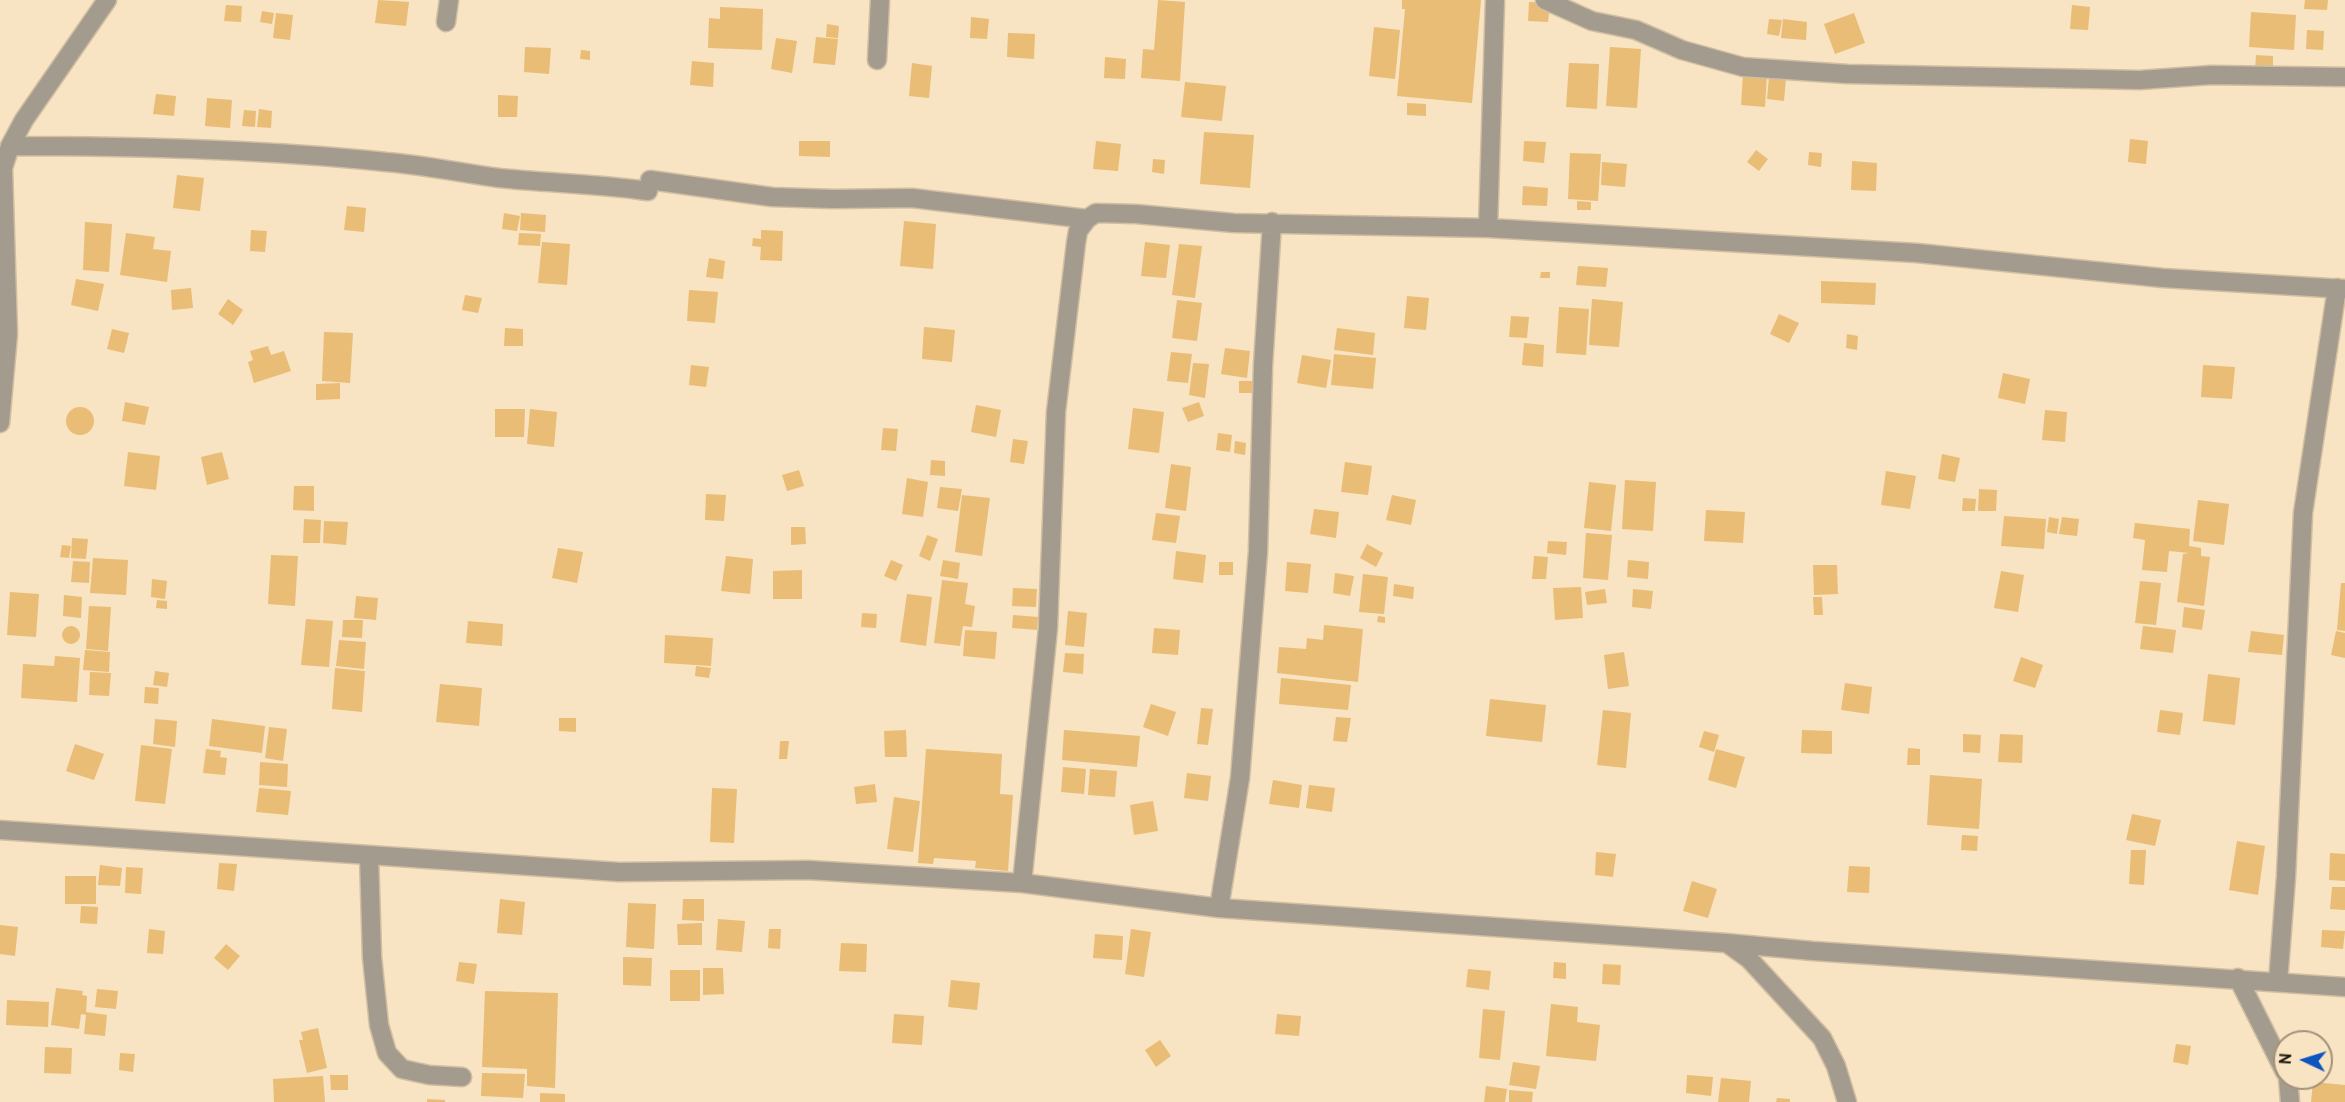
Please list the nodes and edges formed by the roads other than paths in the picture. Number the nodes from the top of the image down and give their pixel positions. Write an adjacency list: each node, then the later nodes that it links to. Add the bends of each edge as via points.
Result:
1 (107, 0): 9 (street, via 24,120)
2 (449, 0): 6 (street)
3 (880, 0): 7 (street)
4 (1495, 0): 12 (street)
5 (1545, 0): 8 (street, via 1592,21 1636,30 1682,50 1743,67 1846,74 2128,80 2211,75)
6 (446, 22)
7 (878, 60)
8 (2345, 77)
9 (10, 147): 10 (street, via 127,146 328,158 500,178 772,197 912,198); 14 (street, via 3,168 8,334)
10 (1087, 219): 11 (street, via 1096,213); 17 (street, via 1078,231 1076,243 1056,412 1048,628)
11 (1272, 222): 12 (street); 18 (street, via 1256,576 1240,778)
12 (1488, 228): 13 (street, via 1917,253 2163,278)
13 (2341, 288): 21 (street, via 2303,513)
14 (0, 423)
15 (0, 830): 16 (street)
16 (369, 855): 17 (street, via 619,872 808,870); 24 (street, via 372,957 379,1025 387,1053 402,1069)
17 (1022, 884): 18 (street)
18 (1219, 908): 19 (street)
19 (1726, 943): 20 (street); 25 (street, via 1749,959 1822,1038)
20 (2238, 978): 21 (street); 23 (street)
21 (2278, 982): 22 (street)
22 (2345, 987)
23 (2273, 1048)
24 (462, 1077)
25 (1847, 1102)

